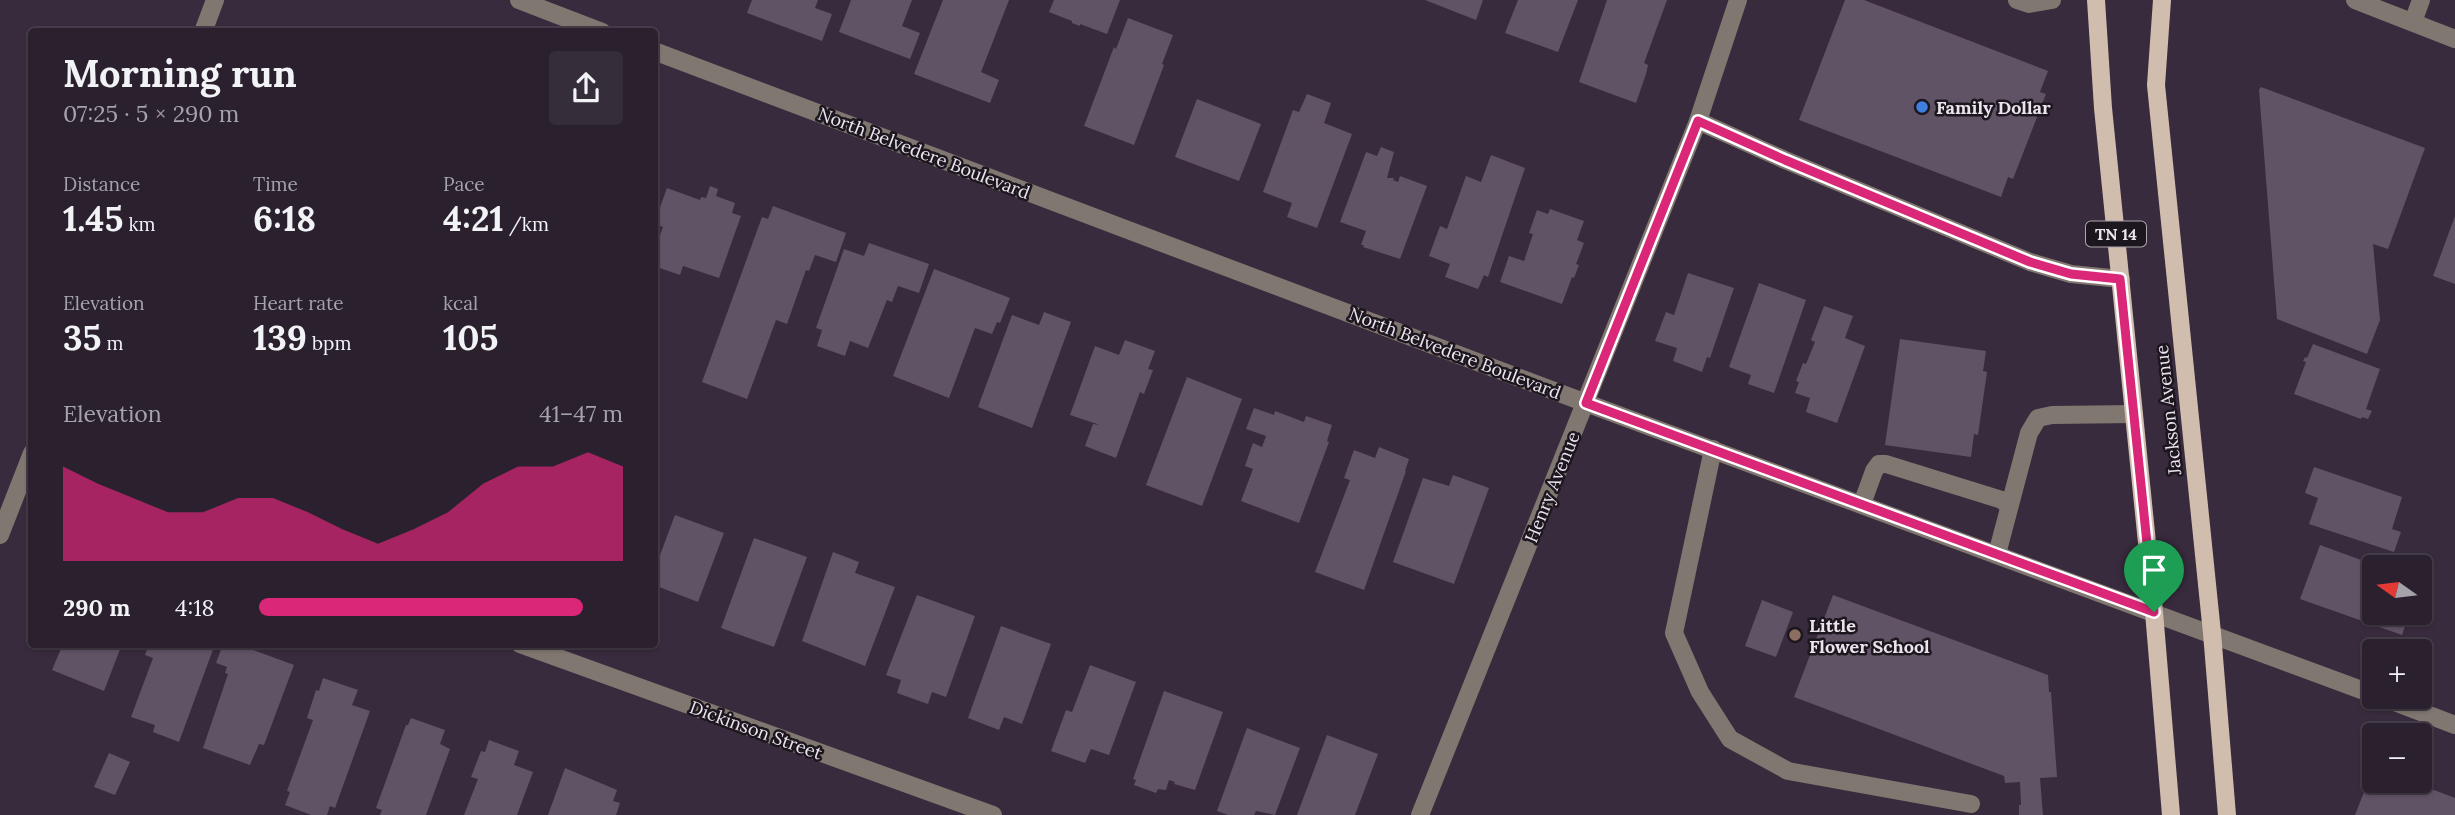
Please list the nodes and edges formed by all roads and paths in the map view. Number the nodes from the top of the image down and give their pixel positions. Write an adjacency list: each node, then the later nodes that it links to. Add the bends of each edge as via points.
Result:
1 (215, 0): 11 (street)
2 (519, 0): 12 (street)
3 (1738, 0): 15 (street, Henry Avenue)
4 (2017, 0): 5 (street, via 2029,4)
5 (2052, 0)
6 (2096, 0): 16 (main road, Jackson Avenue / TN 14)
7 (2162, 0): 26 (main road, Jackson Avenue / TN 14, via 2156,85)
8 (2355, 0): 10 (street)
9 (2421, 0): 10 (street)
10 (2413, 22): 13 (street)
11 (204, 28)
12 (592, 28)
13 (2455, 38)
14 (658, 53): 17 (street, North Belvedere Boulevard)
15 (1698, 121): 16 (street, via 2030,262 2071,274); 17 (street, Henry Avenue)
16 (2120, 279): 18 (main road, Jackson Avenue / TN 14)
17 (1586, 403): 19 (street, North Belvedere Boulevard); 33 (street, Henry Avenue)
18 (2134, 414): 22 (street, via 2038,418 2029,433); 25 (main road, Jackson Avenue / TN 14)
19 (1713, 449): 21 (street, North Belvedere Boulevard); 31 (street, via 1674,633 1700,692 1730,739 1788,771)
20 (28, 465): 23 (street)
21 (1862, 504): 22 (street, via 1874,471 1879,464 1886,464); 24 (street, North Belvedere Boulevard)
22 (2008, 505): 24 (street)
23 (0, 536)
24 (1997, 554): 25 (street, North Belvedere Boulevard)
25 (2154, 612): 26 (street, North Belvedere Boulevard); 34 (main road, Jackson Avenue / TN 14)
26 (2212, 633): 28 (street, North Belvedere Boulevard); 35 (main road, Jackson Avenue / TN 14)
27 (531, 648): 32 (street, Dickinson Street)
28 (2362, 690)
29 (2412, 709): 30 (street, North Belvedere Boulevard)
30 (2455, 725)
31 (1971, 804)
32 (993, 815)
33 (1420, 815)
34 (2171, 815)
35 (2227, 815)

